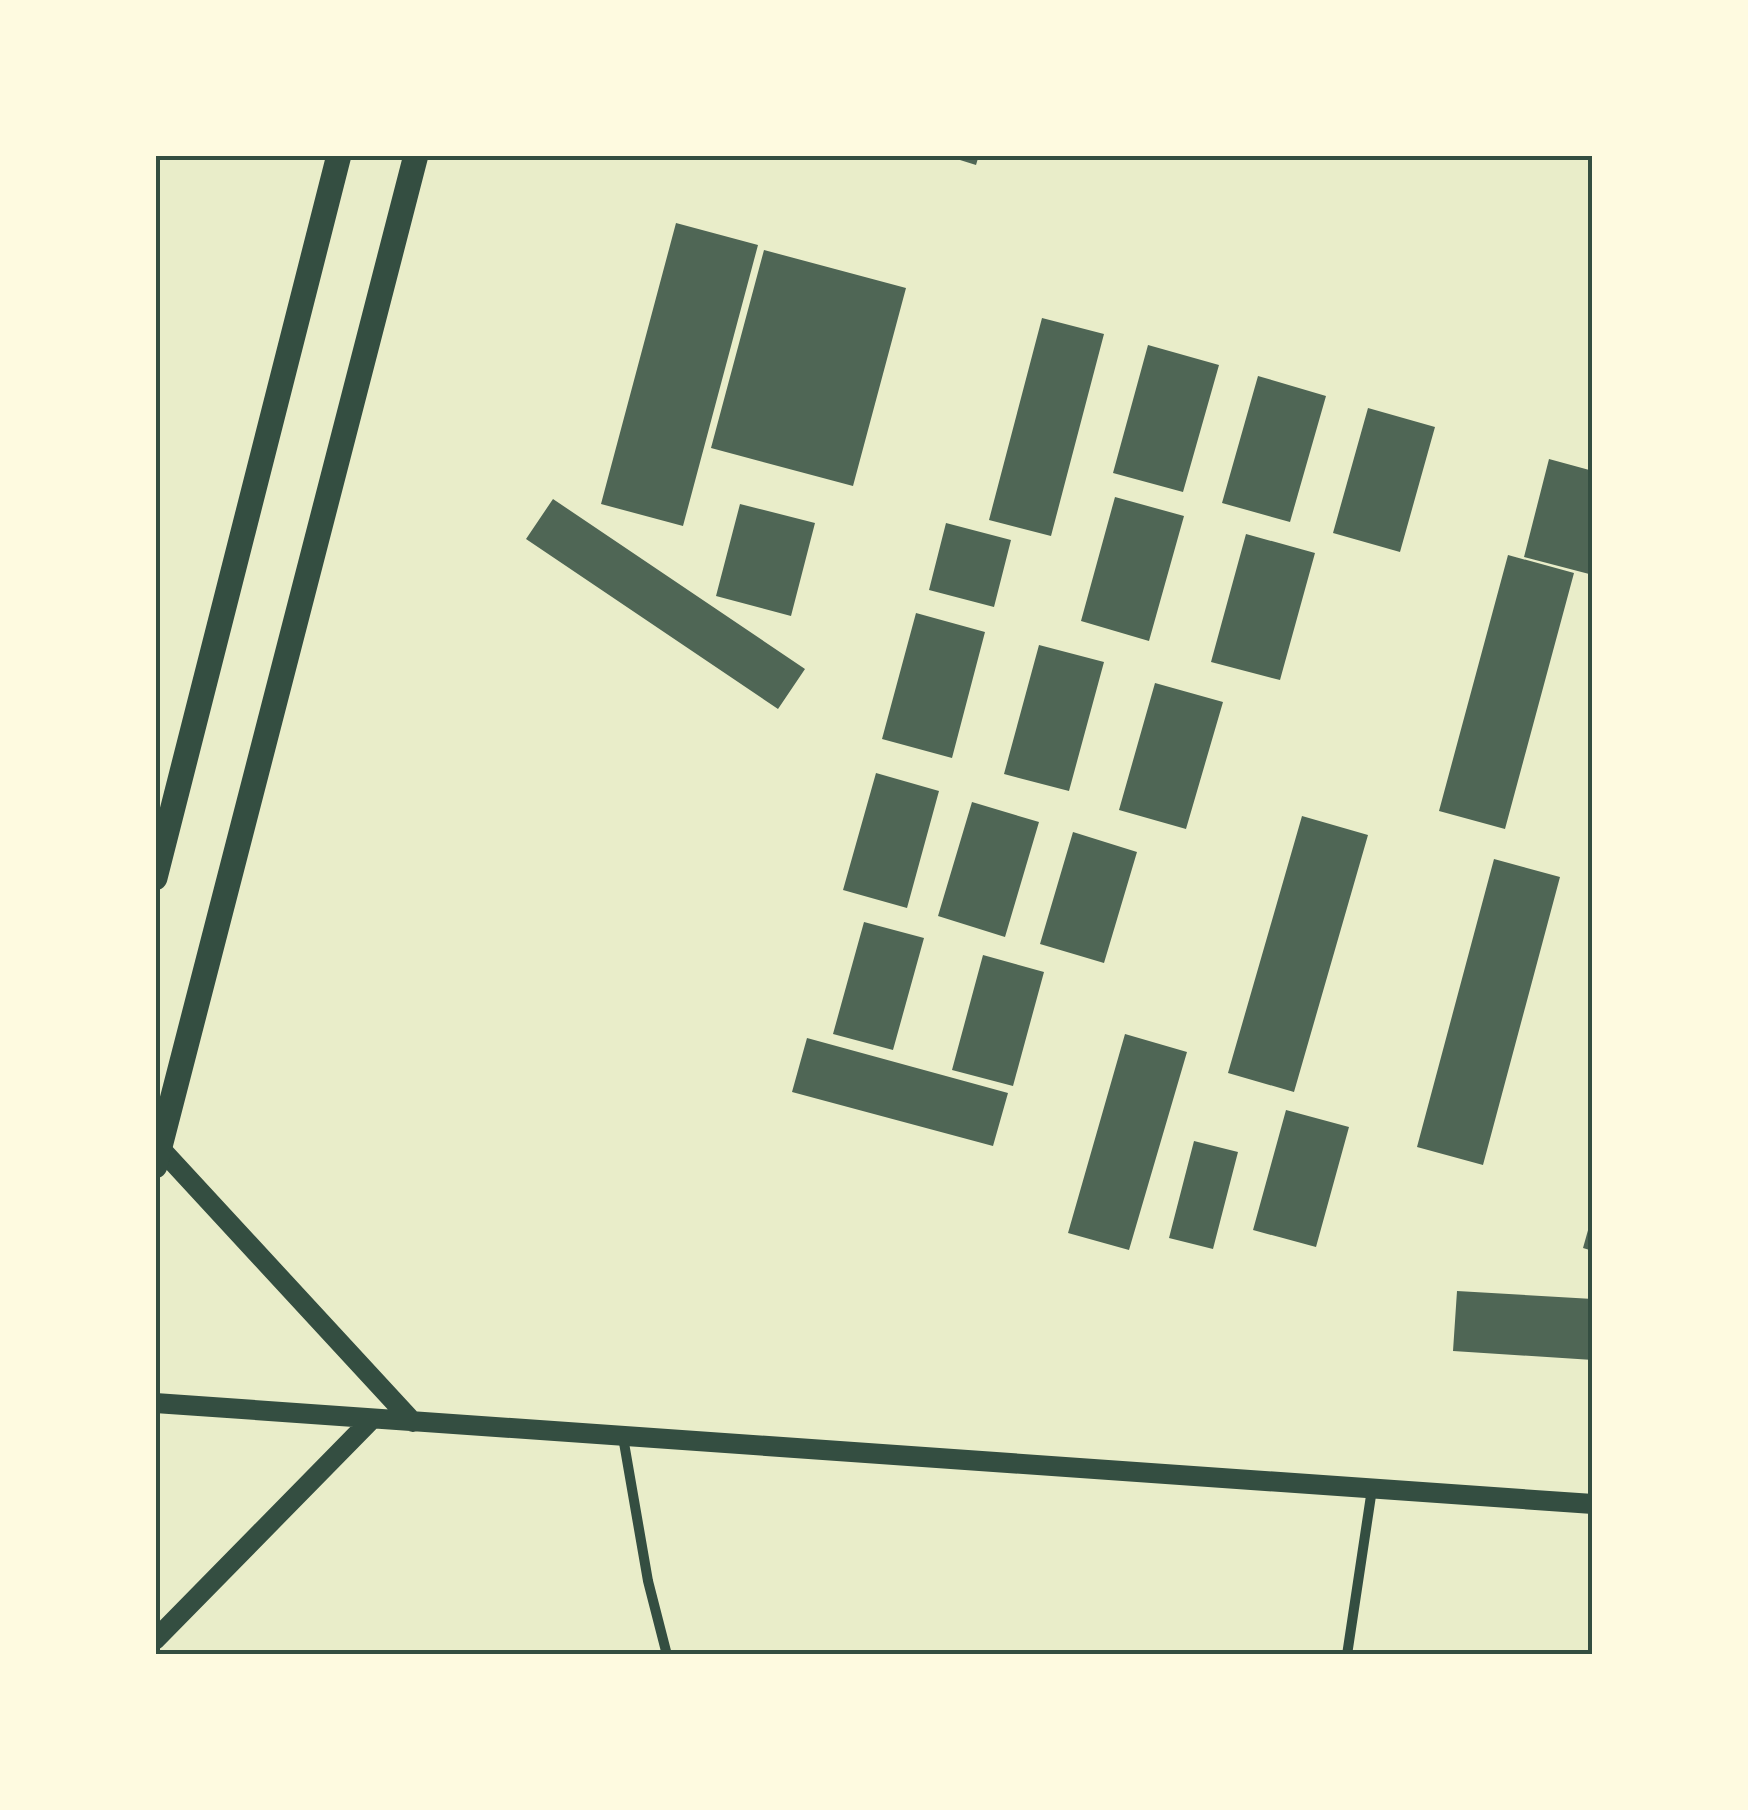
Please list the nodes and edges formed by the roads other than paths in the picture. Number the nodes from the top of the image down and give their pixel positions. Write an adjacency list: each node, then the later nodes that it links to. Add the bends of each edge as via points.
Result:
1 (339, 155): 3 (main road)
2 (416, 155): 4 (main road)
3 (155, 878)
4 (157, 1157): 7 (main road)
5 (155, 1404): 6 (main road)
6 (372, 1419): 7 (main road); 11 (main road)
7 (414, 1422): 8 (main road)
8 (623, 1436): 9 (main road); 12 (street)
9 (1372, 1489): 10 (main road); 13 (street)
10 (1593, 1504)
11 (155, 1640)
12 (667, 1655)
13 (1347, 1655)

